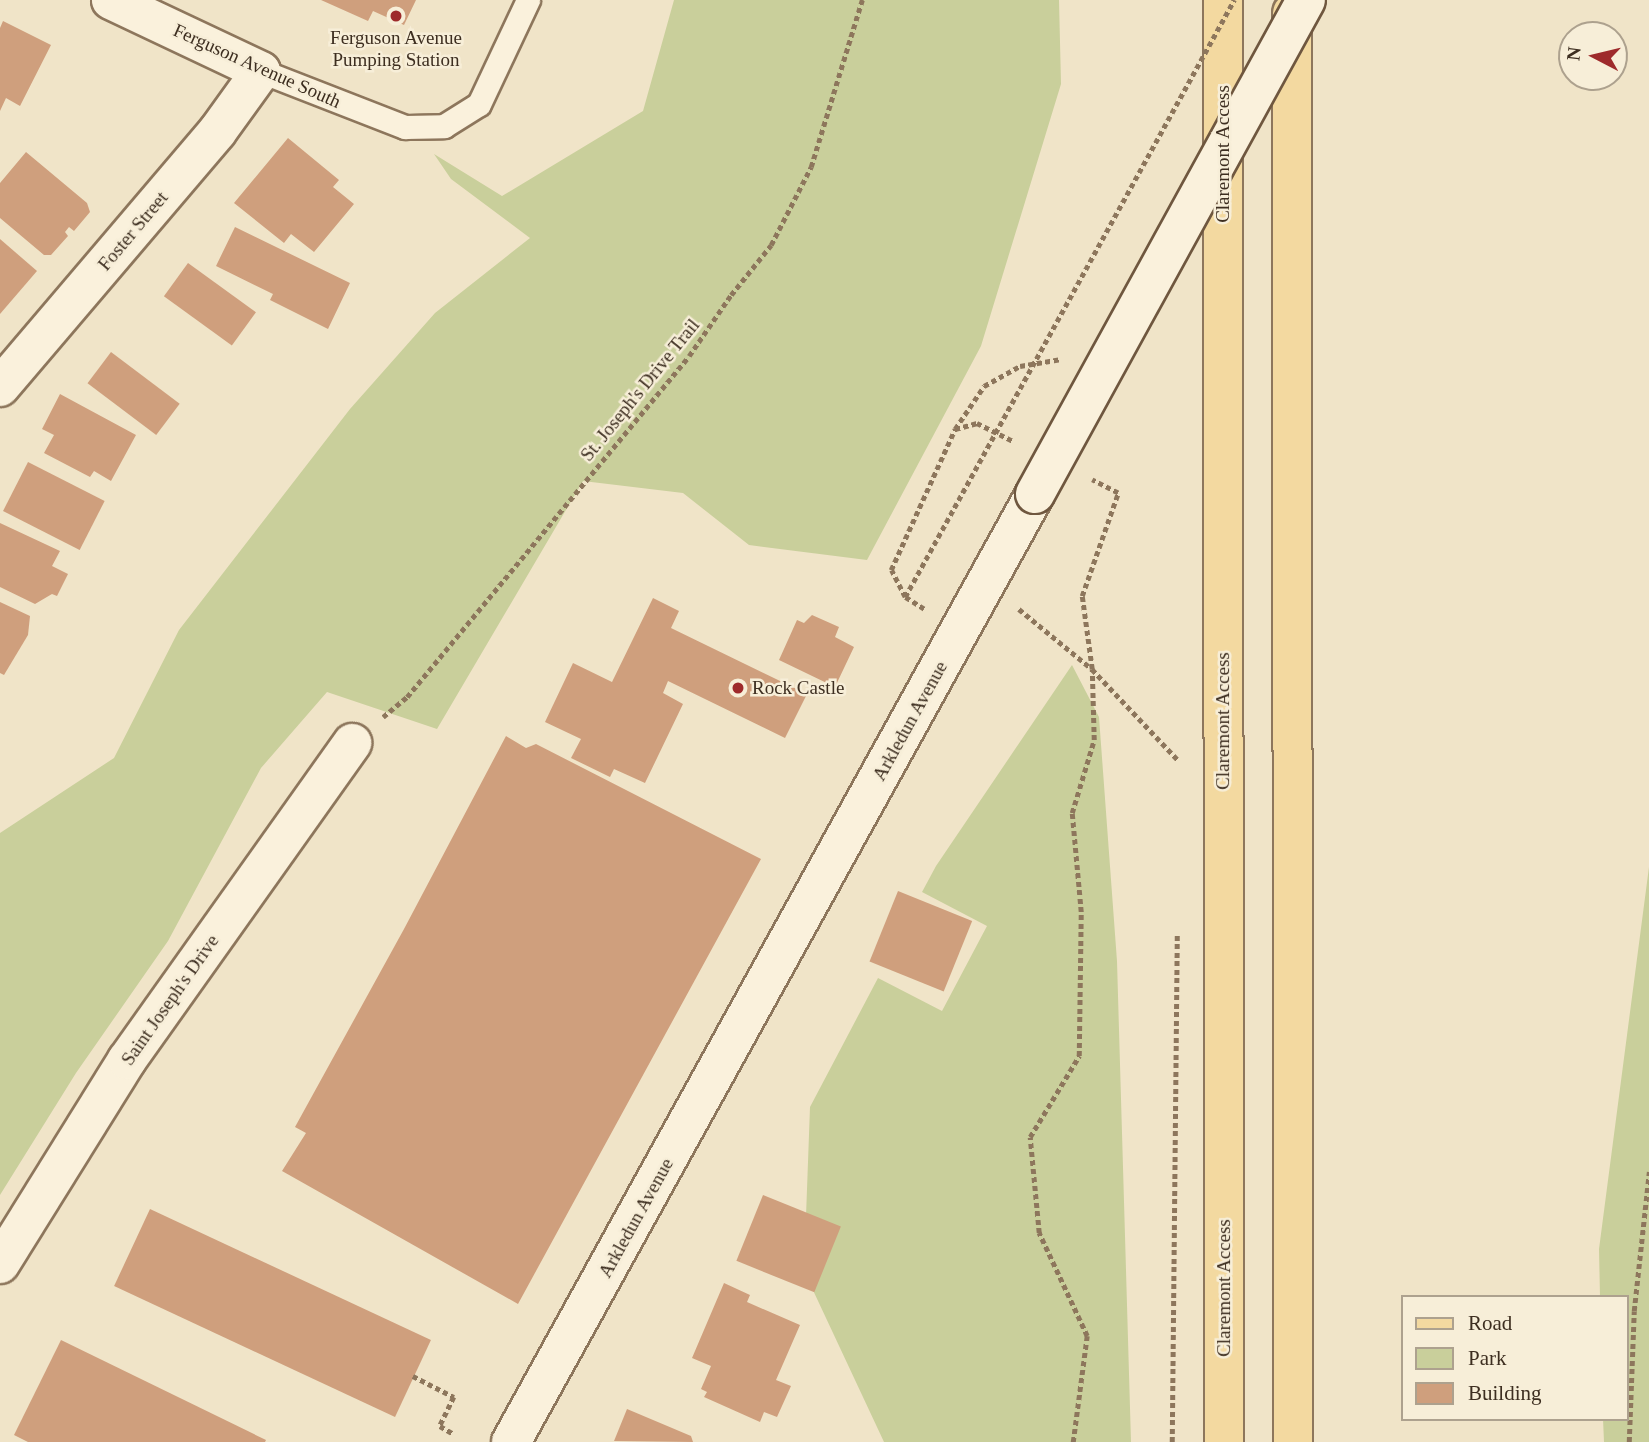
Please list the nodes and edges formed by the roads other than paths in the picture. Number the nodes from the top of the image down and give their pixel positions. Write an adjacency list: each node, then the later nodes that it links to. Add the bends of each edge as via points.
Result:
1 (111, 0): 6 (main road, Ferguson Avenue South)
2 (528, 0): 6 (lane, Ferguson Avenue South, via 480,104 444,126 405,127)
3 (1223, 0): 11 (main road, Claremont Access)
4 (1292, 0): 12 (main road)
5 (1306, 0): 10 (main road, Arkledun Avenue, bridge)
6 (261, 71): 7 (main road, Foster Street, via 217,132)
7 (0, 387)
8 (352, 743): 9 (main road, Saint Joseph's Drive, via 127,1060)
9 (0, 1264)
10 (512, 1442)
11 (1224, 1442)
12 (1293, 1442)

